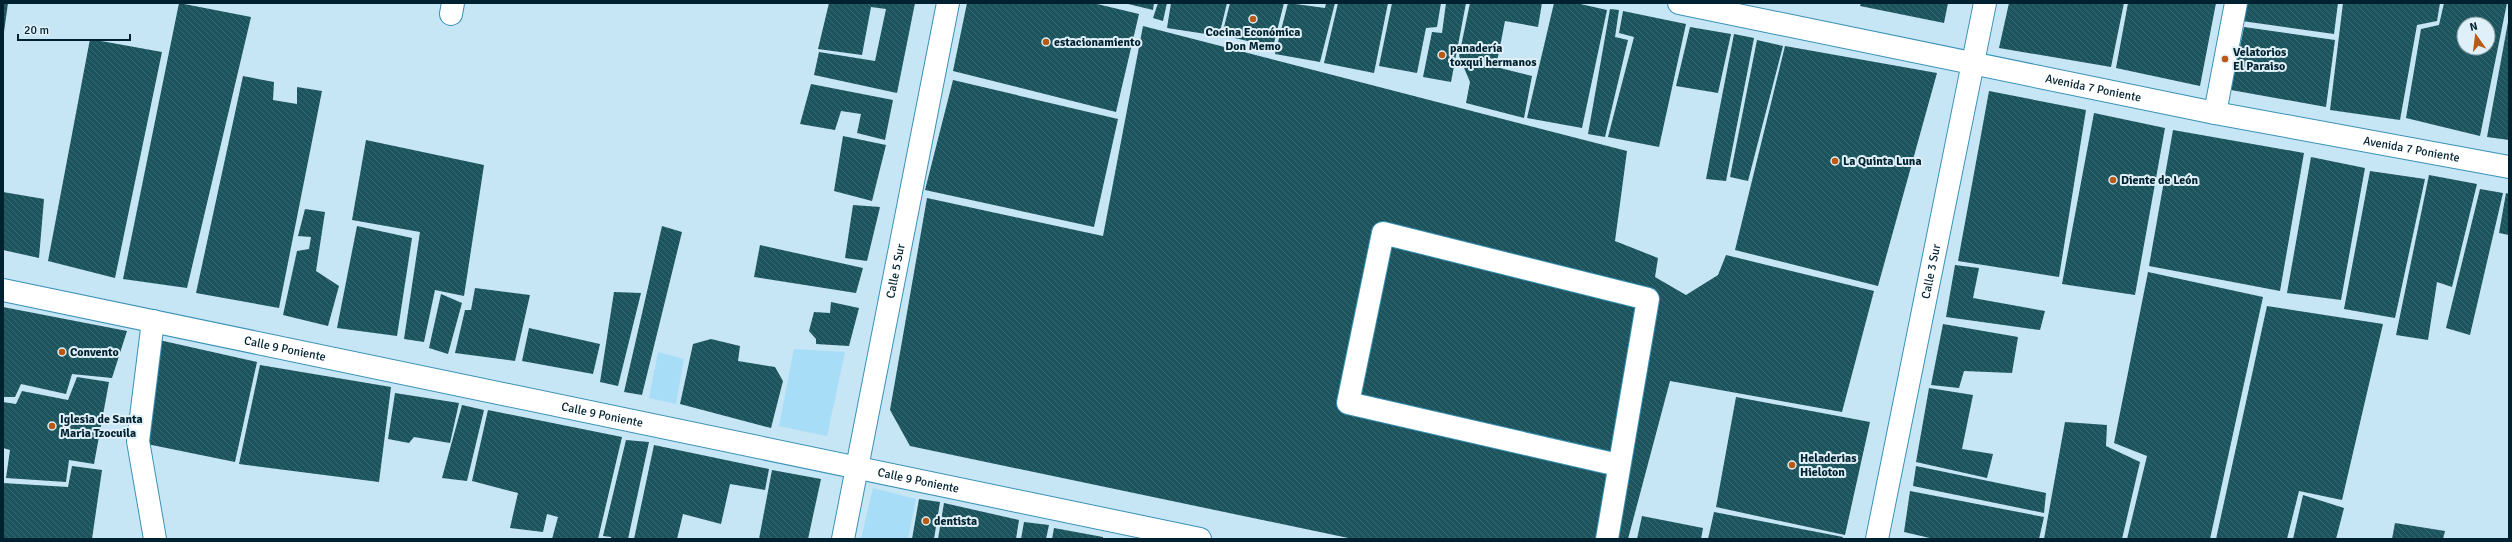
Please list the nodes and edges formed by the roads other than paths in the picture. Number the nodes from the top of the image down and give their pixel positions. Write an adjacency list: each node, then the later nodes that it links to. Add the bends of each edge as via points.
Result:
1 (948, 3): 11 (street, Calle 5 Sur)
2 (1679, 3): 5 (street, Avenida 7 Poniente)
3 (1985, 3): 5 (street, Calle 3 Sur)
4 (2236, 3): 6 (street)
5 (1972, 64): 6 (street, Avenida 7 Poniente); 16 (street, Calle 3 Sur)
6 (2215, 113): 7 (street, Avenida 7 Poniente)
7 (2509, 167)
8 (3, 290): 9 (street, Calle 9 Poniente)
9 (153, 321): 11 (street, Calle 9 Poniente); 12 (street, via 138,441)
10 (1618, 464): 10 (street, via 1648,299 1383,233 1348,403); 15 (street)
11 (859, 466): 13 (street, Calle 5 Sur); 14 (street, Calle 9 Poniente)
12 (155, 539)
13 (843, 539)
14 (1200, 539)
15 (1607, 539)
16 (1877, 539)

